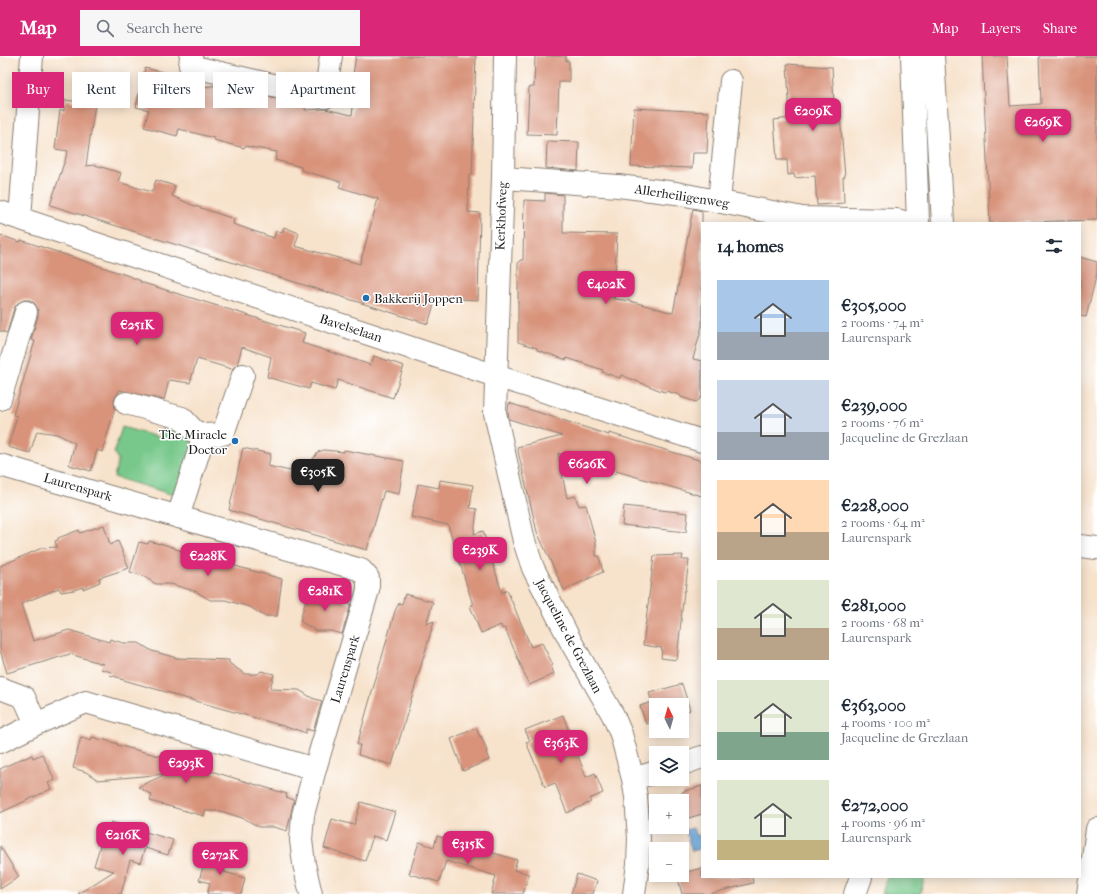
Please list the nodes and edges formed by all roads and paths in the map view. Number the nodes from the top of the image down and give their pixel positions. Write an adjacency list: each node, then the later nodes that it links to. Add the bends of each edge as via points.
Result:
1 (32, 56): 10 (street)
2 (191, 56): 3 (street, via 190,66 325,97)
3 (331, 56)
4 (505, 56): 8 (street, Kerkhofweg)
5 (912, 56): 13 (street)
6 (933, 56): 14 (street)
7 (731, 81): 9 (street)
8 (503, 178): 9 (street, Allerheiligenweg, via 618,186); 17 (street, Kerkhofweg)
9 (719, 201): 11 (street, Allerheiligenweg)
10 (10, 215): 17 (street, Bavelselaan)
11 (787, 219): 12 (street, Allerheiligenweg)
12 (904, 222)
13 (918, 222)
14 (943, 222)
15 (26, 312): 18 (street)
16 (243, 375): 20 (street, via 223,434)
17 (496, 376): 21 (street, Bavelselaan); 33 (street, Jacqueline de Grezlaan, via 495,413 531,562 571,642 613,715)
18 (0, 399)
19 (126, 402): 20 (street, via 182,418 194,431)
20 (204, 435): 23 (street)
21 (701, 441)
22 (0, 465): 23 (street, Laurenspark)
23 (178, 517): 31 (street, Laurenspark, via 361,570 368,578 368,590)
24 (1081, 546): 25 (street)
25 (1097, 548)
26 (0, 688): 27 (street, via 24,697)
27 (36, 724): 28 (street); 31 (street, via 86,702)
28 (0, 742)
29 (701, 757): 30 (street)
30 (689, 762)
31 (315, 769): 37 (street, Laurenspark, via 303,815 300,840)
32 (649, 774): 33 (street)
33 (633, 779): 38 (street, Jacqueline de Grezlaan, via 639,838)
34 (1097, 829): 41 (street)
35 (850, 878): 39 (street)
36 (861, 878): 40 (street)
37 (311, 894)
38 (634, 894)
39 (847, 894)
40 (855, 894)
41 (1088, 894)

